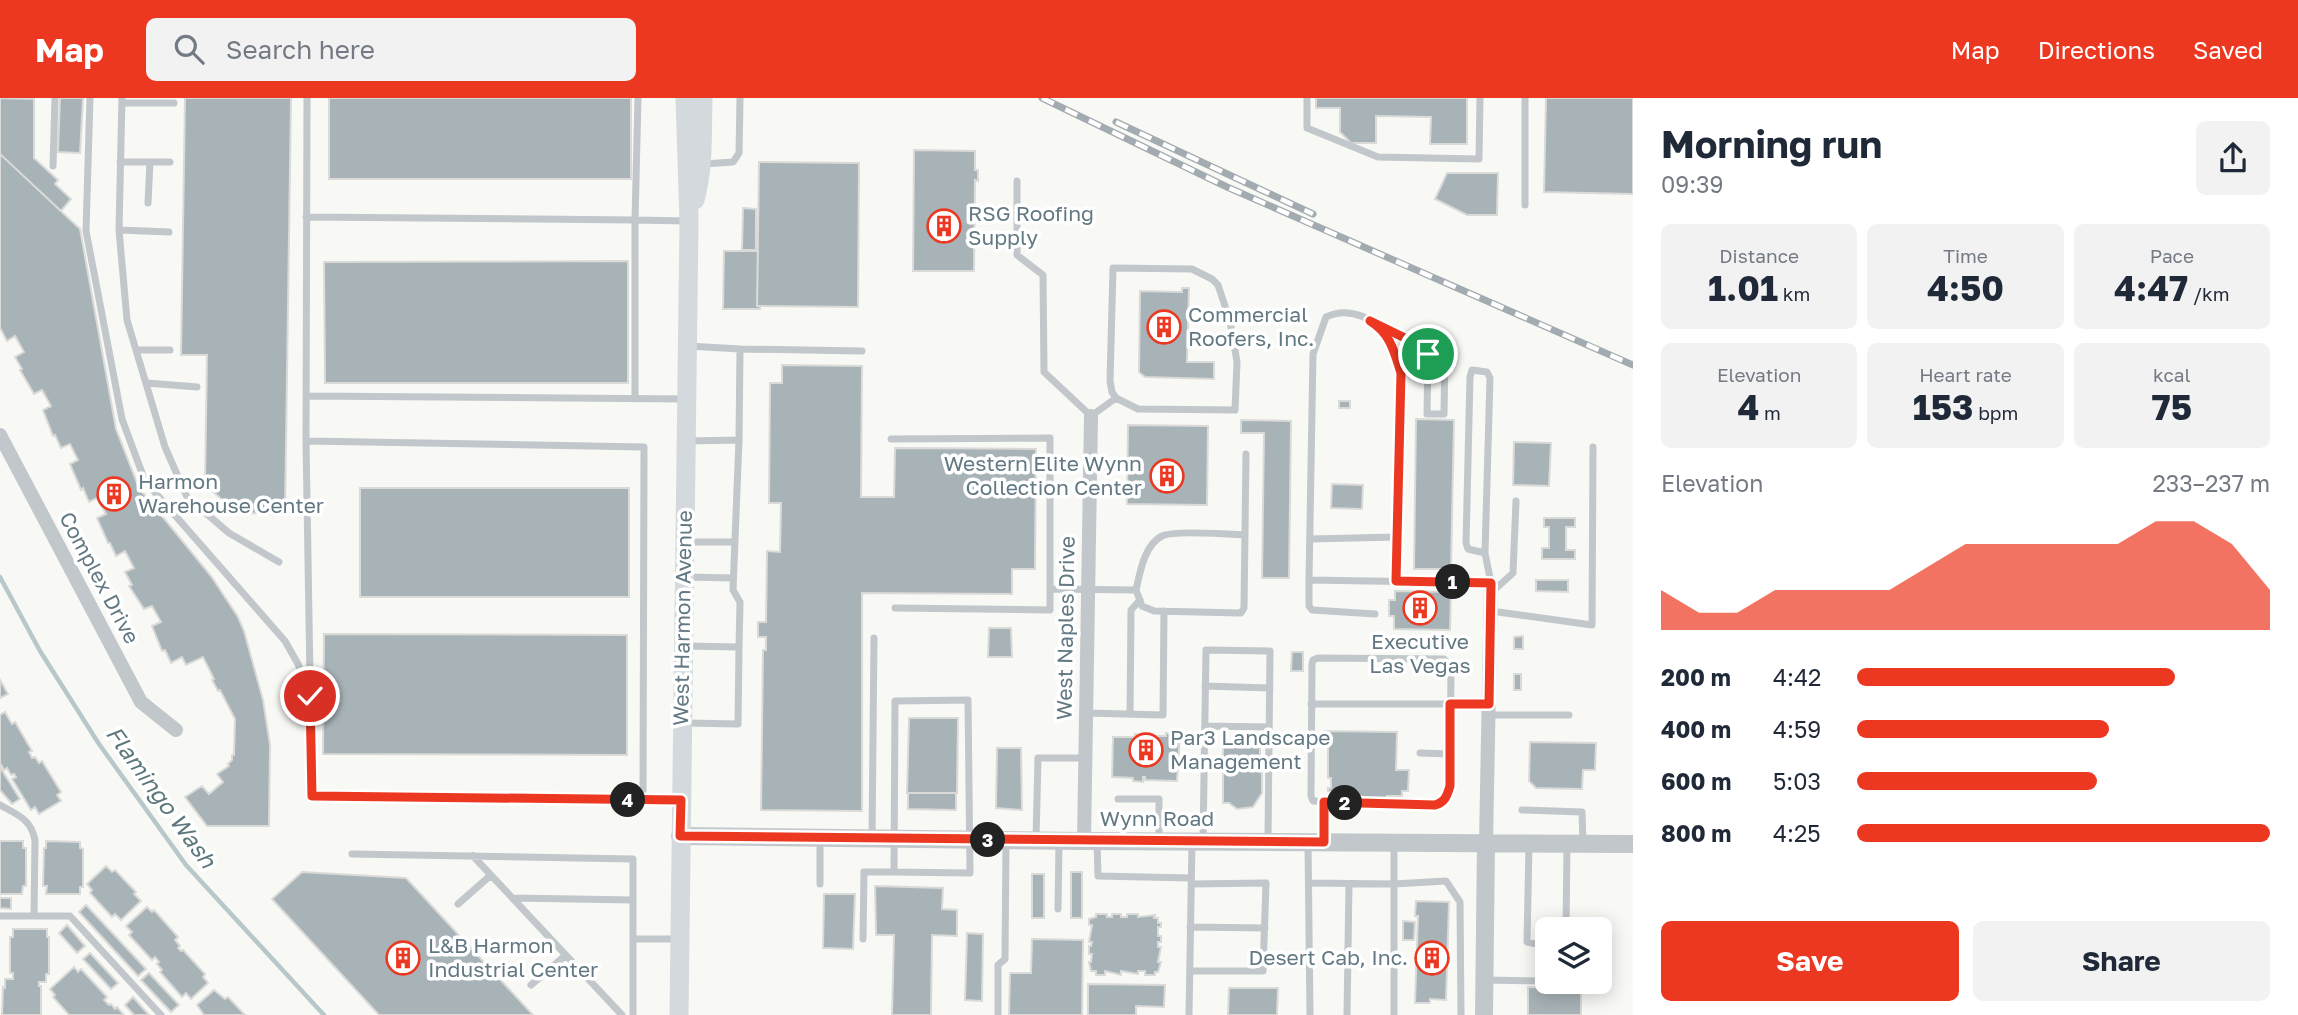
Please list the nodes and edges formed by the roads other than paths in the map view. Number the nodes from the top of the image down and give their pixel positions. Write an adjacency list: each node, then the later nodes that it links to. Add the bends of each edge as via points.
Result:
1 (55, 98): 17 (lane)
2 (90, 98): 73 (lane, via 86,231 122,419 145,481 285,641)
3 (307, 98): 21 (lane)
4 (638, 98): 22 (lane)
5 (685, 98): 16 (main road, West Harmon Avenue)
6 (702, 98): 16 (main road, West Harmon Avenue)
7 (740, 98): 16 (lane, via 739,153 733,162)
8 (1307, 98): 9 (lane, via 1307,128 1378,157 1479,159)
9 (1480, 98)
10 (1525, 98): 20 (lane)
11 (122, 100): 12 (lane); 13 (lane)
12 (174, 103)
13 (120, 162): 14 (lane); 24 (lane)
14 (150, 162): 15 (lane); 19 (lane)
15 (170, 162)
16 (693, 164): 23 (main road, West Harmon Avenue, via 699,184)
17 (53, 166)
18 (1017, 181): 39 (lane, via 1017,255 1043,275 1044,372)
19 (148, 203)
20 (1525, 205)
21 (306, 217): 22 (lane); 35 (lane)
22 (635, 220): 23 (lane); 37 (lane)
23 (689, 221): 27 (main road, West Harmon Avenue)
24 (119, 230): 25 (lane); 29 (lane, via 127,320)
25 (169, 232)
26 (1370, 321): 32 (lane); 49 (lane, via 1391,342 1401,373); 50 (lane, via 1334,312 1326,317 1319,333 1314,354)
27 (687, 346): 28 (lane); 38 (main road, West Harmon Avenue)
28 (740, 349): 31 (lane); 42 (lane)
29 (136, 350): 30 (lane); 33 (lane)
30 (170, 350)
31 (862, 351)
32 (1428, 354): 32 (lane, via 1445,354 1444,414 1427,414)
33 (147, 383): 34 (lane); 54 (lane, via 165,447 187,497 229,533)
34 (197, 387)
35 (306, 396): 37 (lane); 43 (lane)
36 (1116, 398): 36 (lane, via 1138,409 1236,410 1237,362 1230,321 1212,279 1192,269 1112,268 1110,381); 39 (lane)
37 (635, 399): 38 (lane)
38 (686, 399): 44 (main road, West Harmon Avenue)
39 (1091, 416): 61 (street, West Naples Drive)
40 (0, 435): 83 (street, Complex Drive, via 141,702)
41 (891, 439): 60 (lane, via 1049,438)
42 (739, 440): 44 (lane); 52 (lane)
43 (306, 441): 73 (lane); 88 (lane, via 644,447)
44 (686, 441): 51 (main road, West Harmon Avenue)
45 (1594, 447): 66 (lane, via 1592,625)
46 (1246, 454): 48 (lane)
47 (1516, 500): 59 (lane, via 1513,573)
48 (1245, 535): 62 (lane, via 1161,536 1141,567); 65 (lane, via 1241,613)
49 (1397, 537): 50 (lane); 58 (lane)
50 (1310, 539): 57 (lane)
51 (684, 542): 52 (lane); 55 (main road, West Harmon Avenue)
52 (735, 542): 56 (lane)
53 (1485, 553): 53 (lane, via 1490,378 1487,372 1472,370 1465,543 1468,549); 59 (lane)
54 (279, 562)
55 (684, 578): 56 (lane); 69 (main road, West Harmon Avenue)
56 (733, 578): 70 (lane, via 740,602)
57 (1309, 580): 58 (lane); 67 (lane, via 1312,610)
58 (1396, 581): 59 (lane)
59 (1491, 588): 66 (street)
60 (1050, 589): 61 (lane); 64 (lane, via 1050,610)
61 (1087, 589): 62 (lane); 77 (street, West Naples Drive)
62 (1136, 590): 63 (lane)
63 (1140, 600): 65 (lane, via 1142,606); 78 (lane, via 1131,610)
64 (895, 608)
65 (1164, 611): 78 (lane, via 1163,715)
66 (1490, 611): 76 (street)
67 (1375, 614)
68 (874, 638): 95 (lane)
69 (683, 646): 70 (lane); 80 (main road, West Harmon Avenue)
70 (739, 647): 80 (lane, via 738,724)
71 (1205, 686): 72 (lane); 72 (lane, via 1206,650 1270,652); 81 (lane)
72 (1270, 688): 82 (lane)
73 (310, 696): 88 (lane, via 312,796)
74 (1311, 704): 75 (lane); 75 (lane, via 1312,664 1318,658 1444,659 1451,668); 90 (lane, via 1311,796 1313,801)
75 (1450, 704): 76 (lane); 85 (lane)
76 (1489, 709): 79 (lane); 107 (street)
77 (1086, 713): 78 (lane); 86 (street, West Naples Drive)
78 (1130, 714)
79 (1569, 715)
80 (682, 723): 89 (main road, West Harmon Avenue)
81 (1205, 726): 82 (lane); 103 (lane)
82 (1269, 727): 104 (lane)
83 (176, 730)
84 (1420, 753): 85 (lane)
85 (1450, 754): 90 (lane, via 1450,786 1442,803)
86 (1085, 758): 99 (lane, via 1038,758); 101 (street, West Naples Drive)
87 (1118, 799): 102 (lane, via 1159,799)
88 (643, 800): 89 (lane)
89 (681, 800): 93 (main road, West Harmon Avenue)
90 (1324, 802): 105 (lane)
91 (0, 805): 125 (lane, via 27,819 33,829)
92 (1522, 810): 109 (lane, via 1582,811)
93 (680, 836): 94 (street, Wynn Road); 130 (main road, West Harmon Avenue)
94 (820, 838): 95 (street, Wynn Road); 117 (lane)
95 (872, 838): 96 (street, Wynn Road)
96 (893, 839): 97 (street, Wynn Road); 97 (lane, via 895,701 968,700); 113 (lane)
97 (970, 839): 98 (street, Wynn Road); 113 (lane, via 970,873)
98 (1006, 840): 99 (street, Wynn Road); 142 (lane, via 1005,958 998,965)
99 (1036, 841): 100 (street, Wynn Road)
100 (1059, 841): 101 (street, Wynn Road); 123 (lane)
101 (1091, 841): 102 (street, Wynn Road); 115 (lane, via 1098,876)
102 (1159, 841): 103 (street, Wynn Road)
103 (1198, 841): 104 (street, Wynn Road); 115 (lane)
104 (1268, 842): 105 (street, Wynn Road)
105 (1316, 842): 106 (street, Wynn Road); 116 (lane)
106 (1394, 842): 107 (street, Wynn Road); 119 (lane)
107 (1486, 842): 108 (street, Wynn Road); 135 (street)
108 (1529, 843): 109 (street, Wynn Road); 132 (lane, via 1527,942)
109 (1575, 843): 110 (street, Wynn Road); 126 (lane)
110 (1633, 844)
111 (352, 854): 112 (lane)
112 (473, 856): 114 (lane); 121 (lane, via 633,859)
113 (894, 872): 131 (lane, via 864,872)
114 (491, 875): 120 (lane); 122 (lane)
115 (1191, 881): 127 (lane); 128 (lane, via 1266,883)
116 (1309, 883): 118 (lane); 144 (lane)
117 (820, 884)
118 (1349, 884): 119 (lane); 145 (lane)
119 (1394, 884): 146 (lane); 147 (lane, via 1446,881 1460,902)
120 (513, 898): 121 (lane); 133 (lane)
121 (633, 900): 129 (lane)
122 (458, 904)
123 (1058, 909)
124 (0, 916): 125 (lane)
125 (34, 916): 138 (lane, via 70,916)
126 (1567, 917)
127 (1190, 927): 128 (lane); 134 (lane)
128 (1265, 928): 134 (lane, via 1263,971)
129 (633, 939): 130 (lane); 140 (lane)
130 (680, 939): 141 (main road, West Harmon Avenue)
131 (863, 939)
132 (1535, 944)
133 (566, 955): 137 (lane); 139 (lane)
134 (1190, 971): 143 (lane)
135 (1485, 980): 136 (lane); 148 (street)
136 (1535, 981)
137 (531, 985)
138 (161, 1015)
139 (622, 1015)
140 (633, 1015)
141 (679, 1015)
142 (998, 1015)
143 (1189, 1015)
144 (1310, 1015)
145 (1347, 1015)
146 (1394, 1015)
147 (1461, 1015)
148 (1484, 1015)

